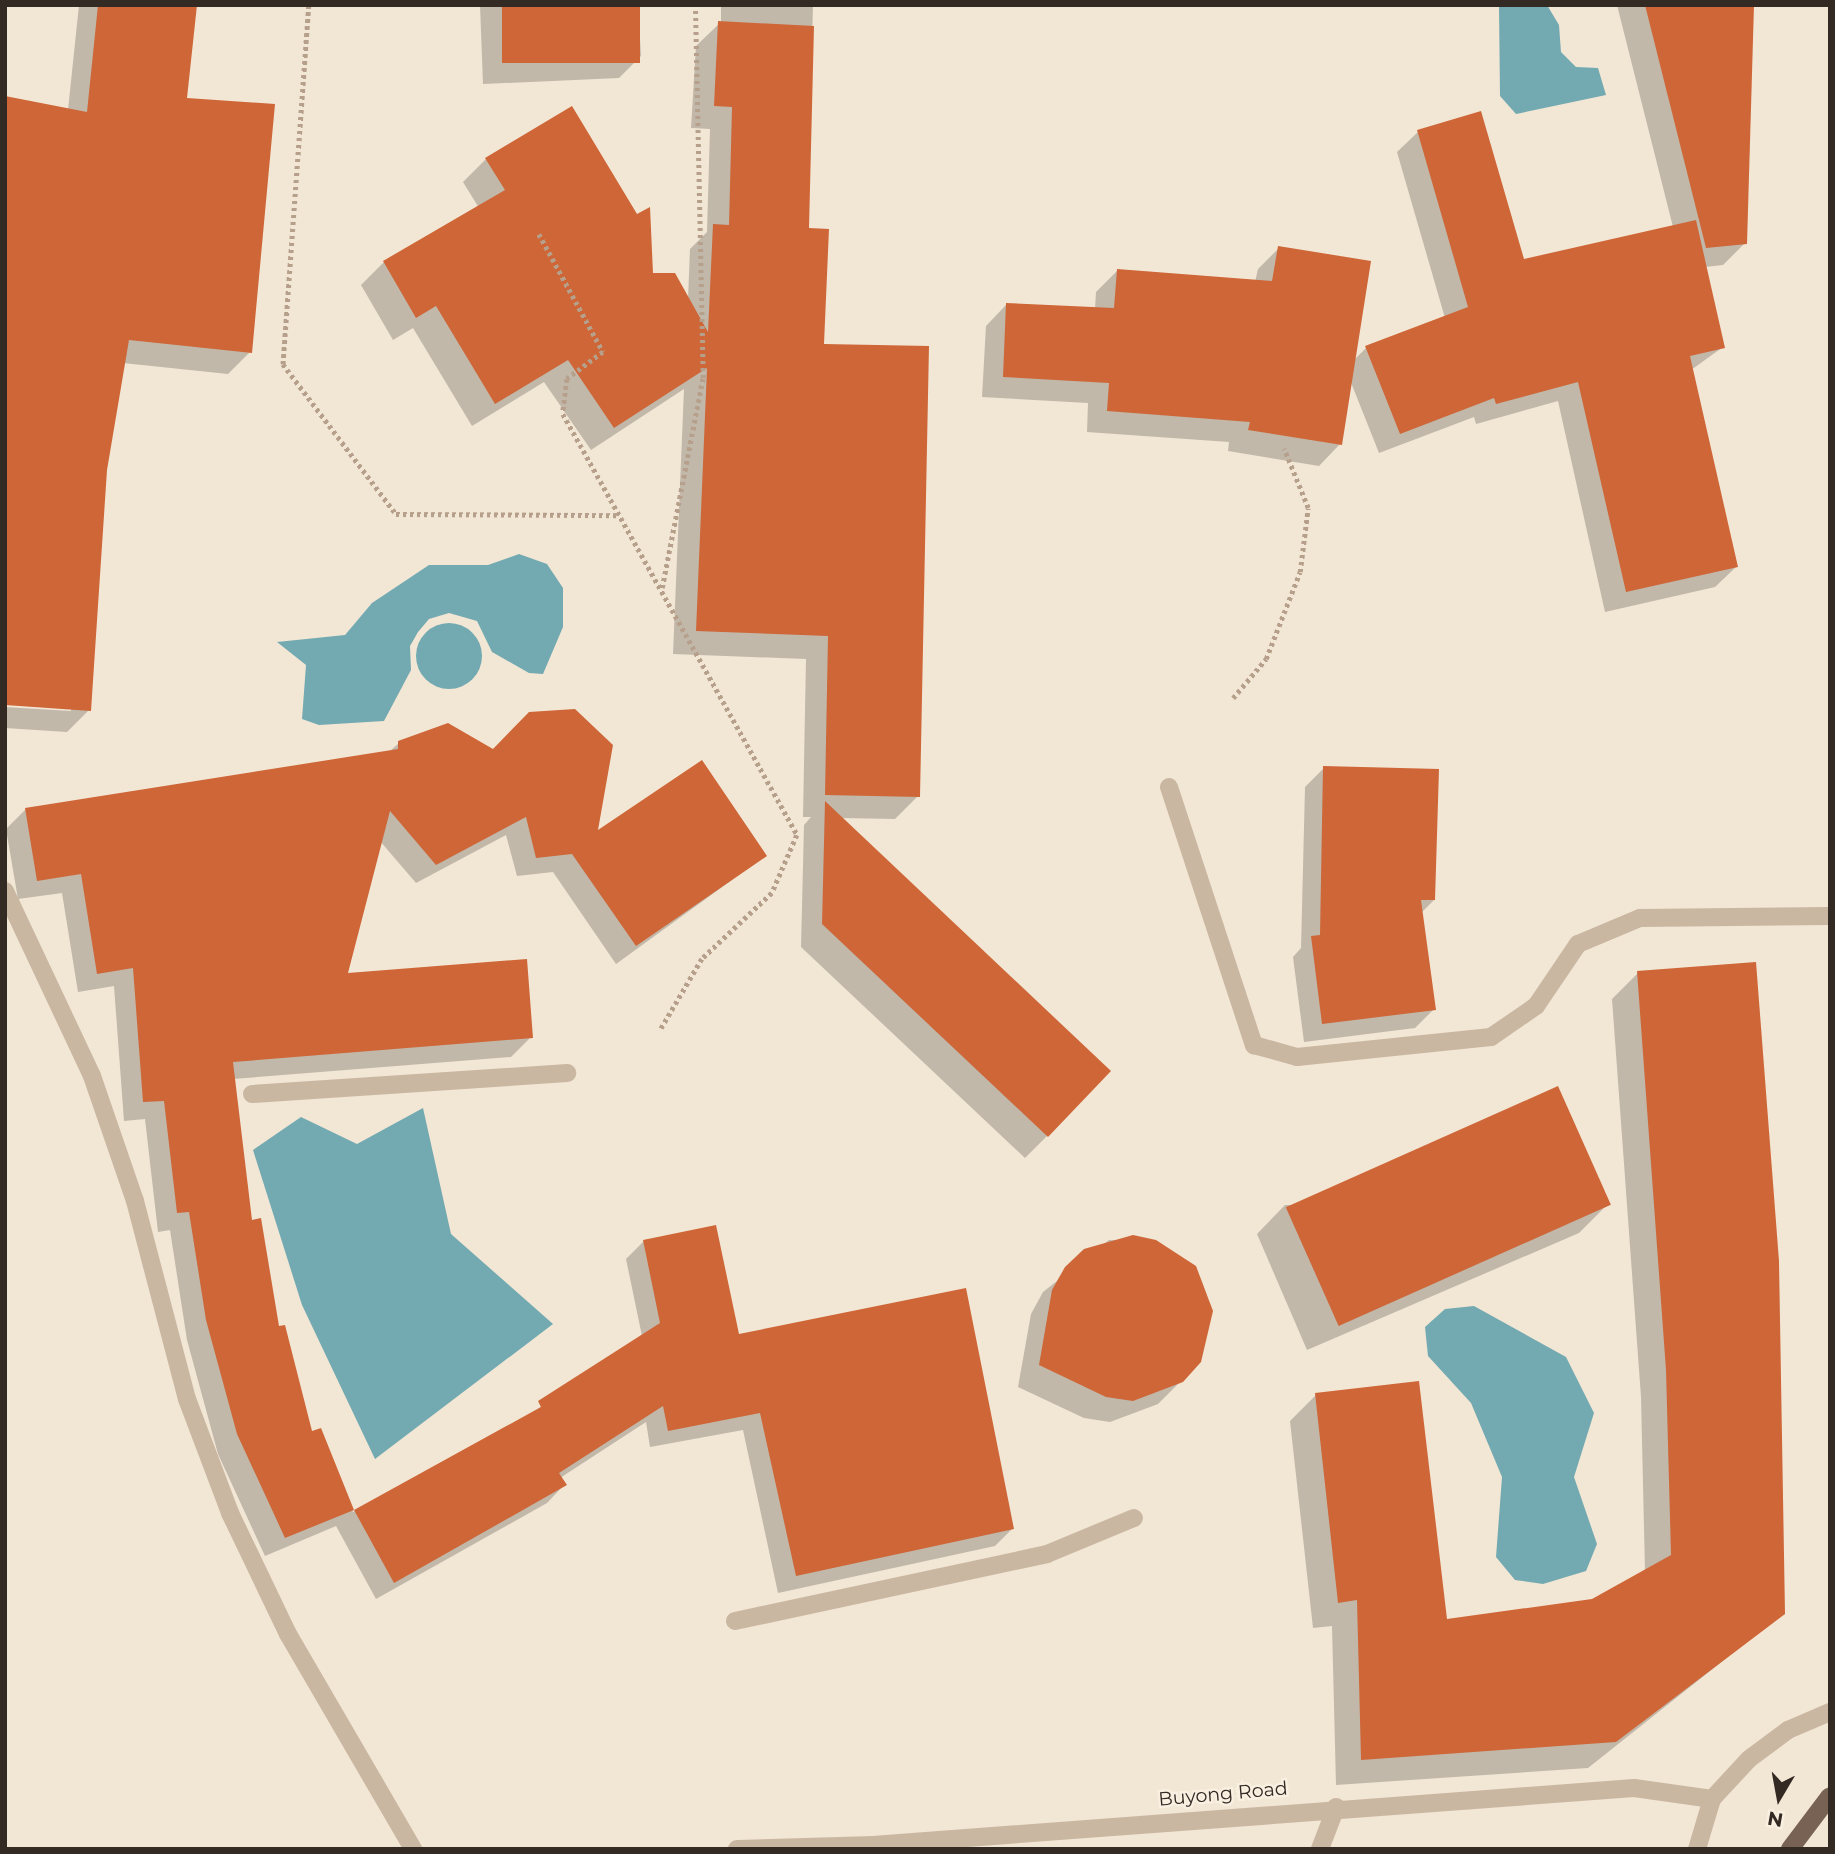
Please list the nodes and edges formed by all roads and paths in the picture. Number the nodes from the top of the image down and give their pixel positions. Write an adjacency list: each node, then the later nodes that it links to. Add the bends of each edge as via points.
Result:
1 (309, 5): 5 (path, via 283,364 396,514)
2 (695, 5): 6 (path, via 703,378)
3 (539, 234): 5 (path, via 603,352 567,379 563,414)
4 (1284, 449): 7 (path, via 1308,508 1300,572 1266,659)
5 (620, 515): 6 (path)
6 (662, 589): 11 (path, via 797,835 772,893 702,959)
7 (1233, 698)
8 (1169, 787): 10 (street, via 1254,1045 1297,1057 1491,1037 1536,1006 1578,944 1640,918)
9 (5, 891): 20 (street, via 92,1076 135,1201 187,1399 230,1513 288,1634)
10 (1830, 916)
11 (661, 1029)
12 (567, 1073): 13 (street)
13 (252, 1094)
14 (1134, 1518): 15 (street, via 1047,1554)
15 (735, 1621)
16 (1830, 1712): 18 (street, via 1788,1730)
17 (1830, 1796): 24 (main road)
18 (1712, 1799): 19 (street, Buyong Road, via 1634,1788); 23 (street)
19 (1336, 1807): 21 (street, Buyong Road, via 873,1845); 22 (street)
20 (413, 1849)
21 (737, 1849)
22 (1320, 1849)
23 (1697, 1849)
24 (1790, 1849)

